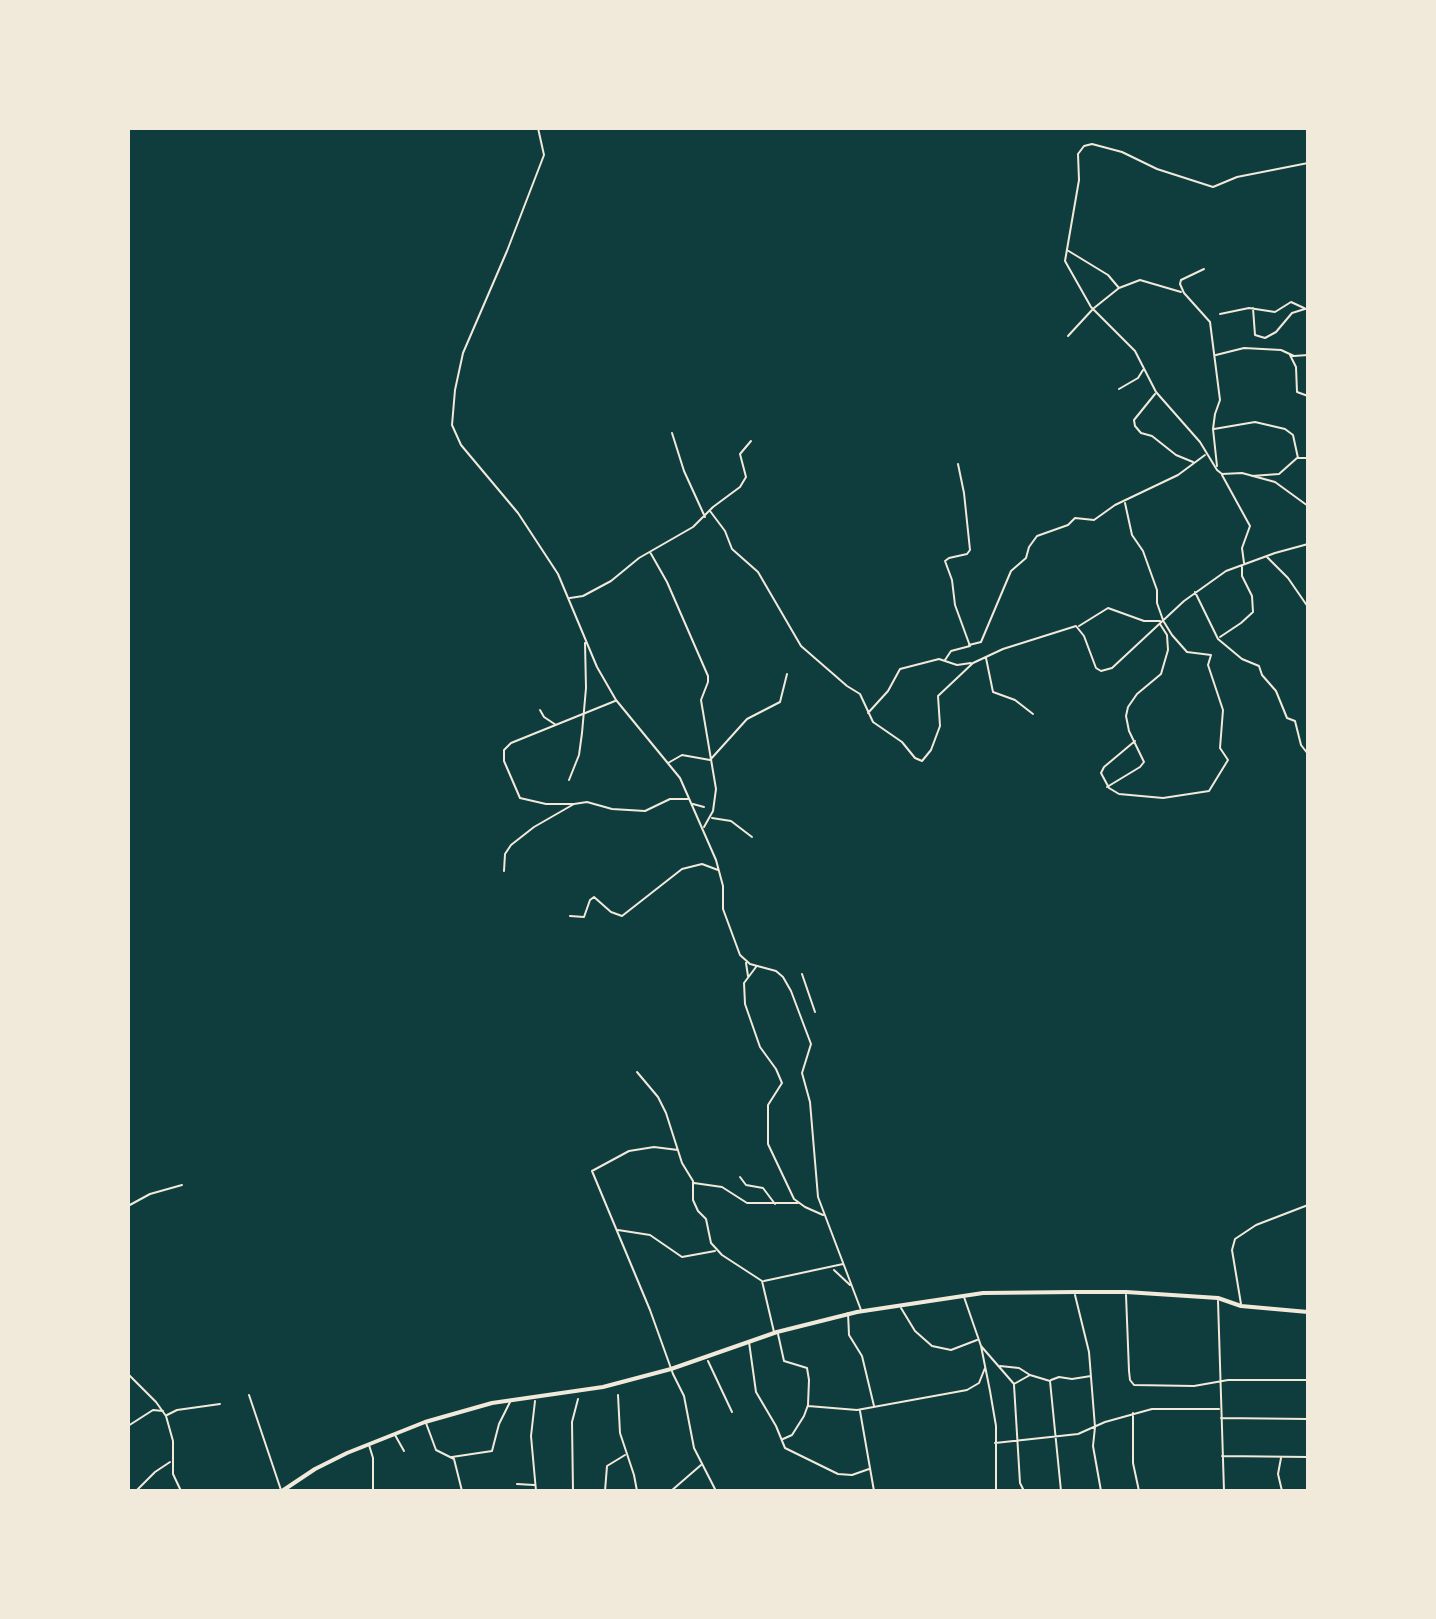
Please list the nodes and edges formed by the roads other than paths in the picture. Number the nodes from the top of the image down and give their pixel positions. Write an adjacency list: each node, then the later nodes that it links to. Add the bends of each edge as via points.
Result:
1 (538, 128): 39 (street, via 544,155 463,353 451,417 461,445 530,529)
2 (1308, 163): 3 (street, via 1213,187 1088,144 1078,154 1079,180)
3 (1066, 250): 5 (street, via 1108,275); 9 (street, via 1069,271)
4 (1204, 269): 6 (street, via 1181,280)
5 (1119, 288): 6 (street, via 1143,279); 9 (street)
6 (1183, 292): 12 (street, via 1209,320)
7 (1253, 308): 8 (street, via 1275,312 1291,302); 8 (street, via 1255,335 1265,338 1292,313); 10 (street)
8 (1307, 308)
9 (1093, 309): 11 (street); 15 (street, via 1123,337)
10 (1220, 314)
11 (1068, 336)
12 (1215, 355): 13 (street, via 1244,348); 19 (street, via 1220,400)
13 (1290, 355): 14 (street); 18 (street, via 1297,392)
14 (1308, 355)
15 (1143, 368): 16 (street, via 1138,378); 17 (street)
16 (1119, 389)
17 (1156, 392): 22 (street); 25 (street, via 1134,420 1135,426)
18 (1308, 396)
19 (1213, 429): 23 (street, via 1255,422 1285,429 1293,435); 27 (street)
20 (672, 433): 33 (street)
21 (751, 441): 32 (street, via 740,454 745,481)
22 (1206, 454): 25 (street); 27 (street)
23 (1298, 458): 24 (street); 29 (street, via 1279,474)
24 (1308, 458)
25 (1194, 462): 30 (street)
26 (958, 464): 45 (street, via 970,550 945,561)
27 (1217, 470): 28 (street)
28 (1222, 474): 29 (street); 37 (street, via 1250,526)
29 (1252, 476): 31 (street, via 1277,483)
30 (1124, 501): 41 (street, via 1132,535 1157,590); 45 (street, via 1094,520 1075,518 1036,536 1026,558 1011,571 981,642)
31 (1308, 506)
32 (710, 511): 33 (street); 53 (street, via 732,549 758,572 796,639 860,694)
33 (705, 517): 35 (street)
34 (1308, 544): 36 (street)
35 (650, 552): 39 (street, via 611,581); 58 (street, via 706,672 701,700)
36 (1266, 556): 37 (street); 40 (street)
37 (1243, 565): 38 (street); 44 (street, via 1253,612)
38 (1195, 592): 41 (street); 44 (street)
39 (568, 599): 43 (street)
40 (1308, 607)
41 (1162, 621): 42 (street, via 1144,621 1108,608); 42 (street, via 1118,665 1101,671); 56 (street, via 1168,650 1161,674 1127,710); 61 (street, via 1187,652 1211,655 1208,665 1223,710 1220,748 1228,760 1209,791 1163,798 1119,794)
42 (1078, 627): 46 (street)
43 (585, 638): 50 (street); 52 (street)
44 (1218, 639): 57 (street, via 1259,666 1287,718 1295,721)
45 (969, 645): 47 (street, via 951,651)
46 (986, 657): 48 (street); 54 (street, via 993,692)
47 (945, 660): 48 (street); 53 (street, via 900,669)
48 (973, 663): 53 (street, via 938,696 939,730 922,761)
49 (787, 674): 58 (street, via 780,702 747,719)
50 (616, 700): 52 (street); 59 (street)
51 (540, 710): 55 (street)
52 (584, 713): 55 (street); 60 (street, via 579,755)
53 (868, 714)
54 (1033, 714)
55 (557, 726): 63 (street, via 508,744 503,755 520,798)
56 (1135, 741): 61 (street, via 1104,767 1101,776); 61 (street, via 1143,765)
57 (1308, 754)
58 (710, 760): 59 (street, via 689,755); 66 (street, via 716,789)
59 (668, 763): 62 (street)
60 (569, 780)
61 (1107, 787)
62 (691, 799): 63 (street, via 670,799 645,811); 64 (street)
63 (574, 804): 69 (street, via 511,845)
64 (693, 804): 65 (street); 67 (street)
65 (704, 807)
66 (711, 818): 67 (street); 68 (street, via 731,821)
67 (703, 829): 70 (street)
68 (752, 837)
69 (504, 871)
70 (719, 871): 71 (street, via 702,864 682,869 622,916 594,897 584,917); 72 (street, via 725,916)
71 (570, 916)
72 (746, 962): 73 (street); 75 (street)
73 (757, 966): 75 (street); 86 (street, via 783,977 809,1038 802,1073)
74 (802, 974): 76 (street)
75 (748, 977): 82 (street, via 744,994 750,1024 782,1083 768,1105 768,1144)
76 (815, 1012)
77 (637, 1072): 78 (street, via 662,1104)
78 (678, 1150): 80 (street); 87 (street, via 629,1151 593,1169)
79 (740, 1177): 83 (street, via 746,1185 763,1188)
80 (693, 1183): 83 (street, via 722,1187 747,1203); 88 (street, via 693,1200 706,1219)
81 (182, 1185): 85 (street)
82 (799, 1203): 83 (street); 86 (street)
83 (775, 1204)
84 (1308, 1205): 98 (street, via 1235,1239)
85 (128, 1206)
86 (824, 1215): 89 (street)
87 (616, 1230): 88 (street, via 650,1235 682,1257); 109 (street)
88 (716, 1251): 91 (street)
89 (843, 1264): 91 (street); 92 (street)
90 (834, 1270): 92 (street)
91 (762, 1281): 102 (street)
92 (852, 1288): 99 (street)
93 (1075, 1292): 94 (main road); 95 (main road); 112 (street)
94 (1126, 1292): 96 (main road); 115 (street, via 1132,1383)
95 (963, 1296): 97 (main road); 103 (street)
96 (1218, 1298): 98 (main road); 115 (street)
97 (899, 1305): 99 (main road); 103 (street, via 932,1346 951,1350)
98 (1241, 1306): 100 (main road)
99 (861, 1311): 101 (main road)
100 (1308, 1312)
101 (848, 1313): 102 (main road); 124 (street, via 849,1335 862,1356)
102 (776, 1332): 104 (main road); 123 (street, via 784,1361 808,1370)
103 (978, 1340): 105 (street)
104 (749, 1342): 109 (main road); 137 (street, via 756,1392)
105 (981, 1346): 107 (street); 108 (street)
106 (708, 1361): 127 (street)
107 (999, 1366): 111 (street); 116 (street)
108 (986, 1367): 124 (street, via 971,1388); 139 (street)
109 (671, 1369): 120 (main road, via 578,1392); 148 (street, via 687,1405)
110 (128, 1374): 129 (street)
111 (1030, 1375): 114 (street); 116 (street)
112 (1091, 1376): 114 (street); 134 (street)
113 (1308, 1380): 115 (street)
114 (1050, 1381): 136 (street)
115 (1219, 1383): 125 (street)
116 (1014, 1384): 138 (street)
117 (249, 1395): 154 (street)
118 (618, 1395): 142 (street)
119 (578, 1399): 158 (street, via 572,1422)
120 (510, 1401): 132 (main road); 144 (street, via 492,1451)
121 (535, 1401): 151 (street)
122 (220, 1404): 129 (street)
123 (808, 1406): 126 (street); 137 (street, via 794,1433)
124 (874, 1407): 126 (street)
125 (1219, 1409): 128 (street); 130 (street)
126 (860, 1410): 149 (street)
127 (732, 1412)
128 (1133, 1413): 134 (street); 168 (street)
129 (165, 1414): 133 (street, via 153,1410); 147 (street, via 173,1441)
130 (1221, 1418): 131 (street); 143 (street)
131 (1308, 1419)
132 (425, 1422): 135 (main road); 144 (street, via 436,1450)
133 (128, 1426)
134 (1095, 1427): 136 (street); 167 (street)
135 (394, 1434): 140 (main road); 141 (street)
136 (1057, 1435): 138 (street); 166 (street)
137 (782, 1440): 149 (street, via 790,1452 838,1474)
138 (1017, 1440): 139 (street); 165 (street)
139 (995, 1443): 164 (street)
140 (369, 1444): 154 (main road); 155 (street)
141 (404, 1451)
142 (626, 1455): 159 (street, via 607,1466); 160 (street)
143 (1221, 1456): 145 (street); 169 (street)
144 (452, 1457): 156 (street)
145 (1281, 1457): 146 (street); 170 (street)
146 (1308, 1457)
147 (171, 1462): 152 (street); 153 (street)
148 (702, 1464): 161 (street); 162 (street)
149 (869, 1469): 163 (street)
150 (517, 1484): 151 (street)
151 (535, 1488): 157 (street)
152 (136, 1491)
153 (181, 1491)
154 (283, 1491)
155 (373, 1491)
156 (462, 1491)
157 (542, 1491)
158 (573, 1491)
159 (605, 1491)
160 (637, 1491)
161 (671, 1491)
162 (716, 1491)
163 (874, 1491)
164 (996, 1491)
165 (1024, 1491)
166 (1061, 1491)
167 (1101, 1491)
168 (1139, 1491)
169 (1224, 1491)
170 (1282, 1491)

